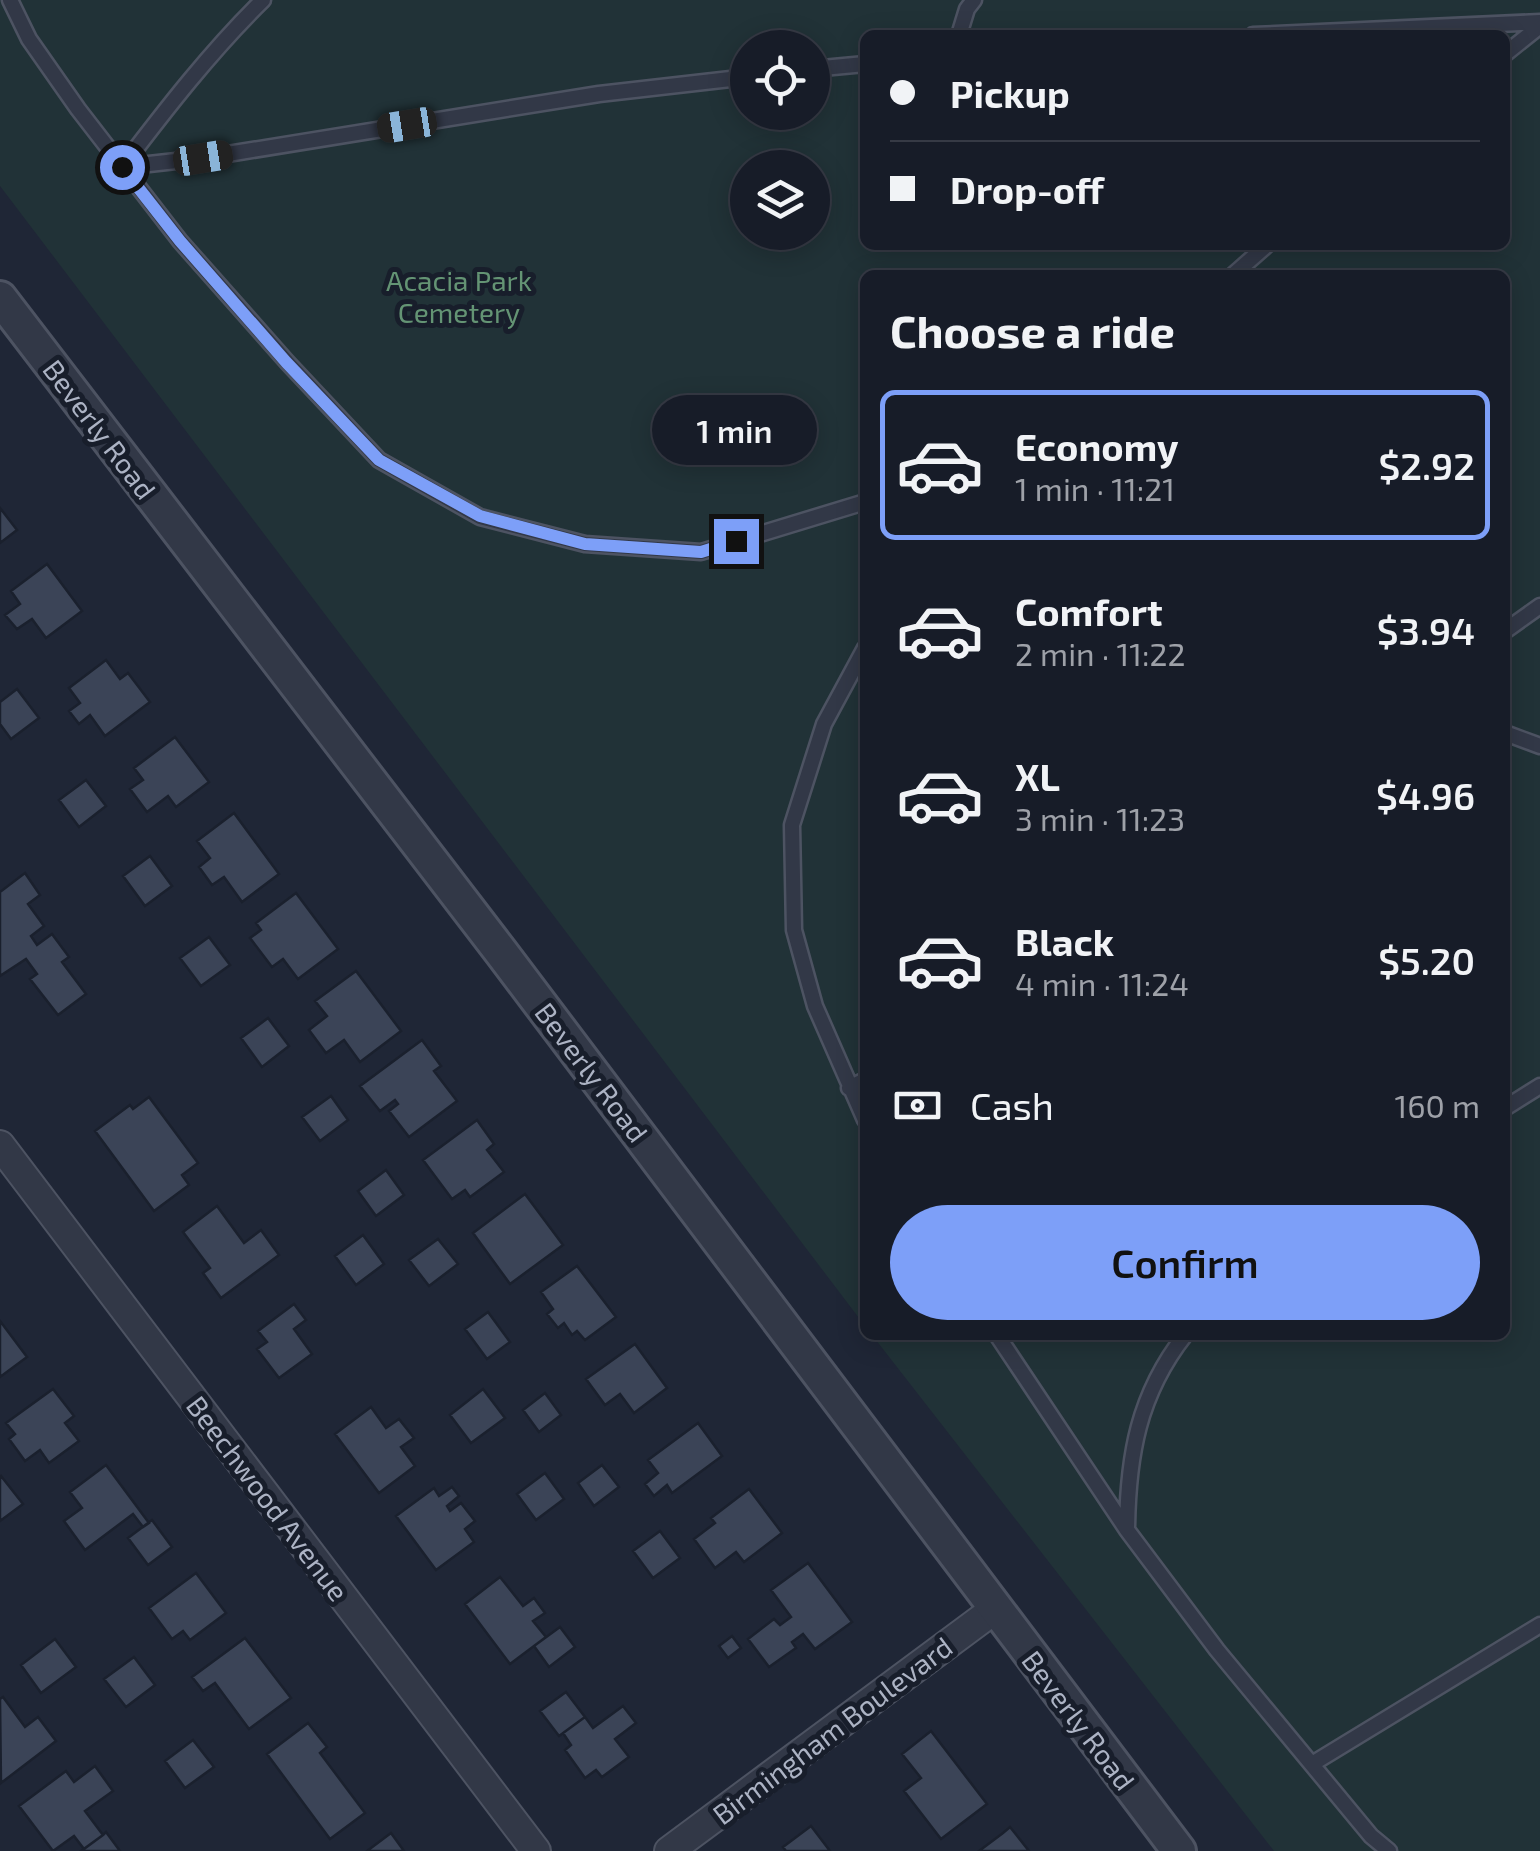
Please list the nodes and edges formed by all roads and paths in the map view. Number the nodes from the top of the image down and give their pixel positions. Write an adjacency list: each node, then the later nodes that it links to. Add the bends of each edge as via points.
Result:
1 (10, 0): 11 (lane, via 29,40)
2 (263, 0): 11 (lane)
3 (974, 0): 5 (lane)
4 (1540, 24): 6 (lane); 7 (lane)
5 (961, 30)
6 (1383, 30)
7 (1510, 50)
8 (860, 64): 9 (lane)
9 (830, 67)
10 (730, 79): 11 (lane)
11 (122, 167): 15 (lane, via 286,362 379,460 480,516 585,544 701,552)
12 (1262, 250): 13 (lane)
13 (1238, 270)
14 (0, 298): 30 (street, Beverly Road)
15 (860, 504)
16 (1540, 606): 17 (lane)
17 (1510, 627)
18 (860, 657): 23 (lane, via 824,724 792,825 794,930)
19 (1510, 735): 20 (lane)
20 (1540, 746)
21 (860, 1082): 23 (lane)
22 (1540, 1086): 24 (lane)
23 (848, 1088): 25 (lane)
24 (1510, 1105)
25 (860, 1111)
26 (0, 1146): 33 (street, Beechwood Avenue)
27 (1000, 1340): 29 (lane)
28 (1181, 1340): 29 (lane, via 1141,1413 1128,1474)
29 (1128, 1530): 32 (lane)
30 (995, 1609): 34 (street, Birmingham Boulevard); 35 (street, Beverly Road)
31 (1540, 1625): 32 (lane)
32 (1312, 1764): 36 (lane)
33 (536, 1851)
34 (669, 1851)
35 (1179, 1851)
36 (1389, 1851)

